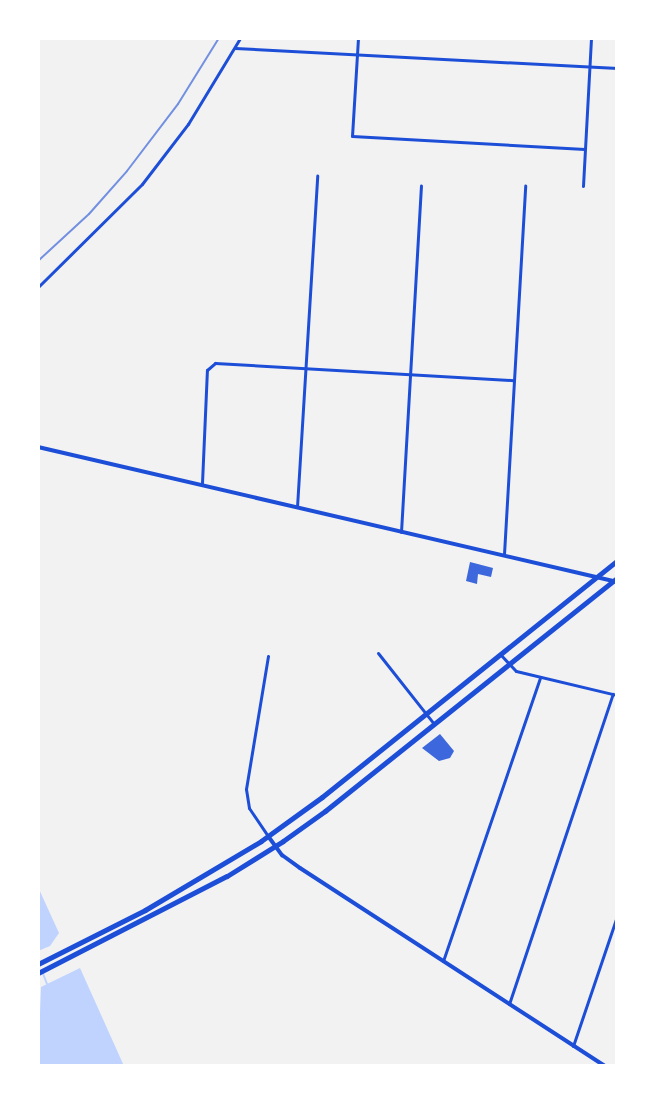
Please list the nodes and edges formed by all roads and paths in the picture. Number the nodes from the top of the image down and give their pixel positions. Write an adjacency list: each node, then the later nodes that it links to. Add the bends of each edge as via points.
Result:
1 (240, 38): 4 (street)
2 (358, 38): 5 (street)
3 (591, 38): 6 (street)
4 (235, 48): 5 (street); 13 (street, via 188,124 142,184)
5 (357, 55): 6 (street); 8 (street, via 352,136)
6 (590, 67): 7 (street); 8 (street)
7 (617, 68)
8 (585, 149): 12 (street)
9 (317, 176): 14 (street)
10 (421, 186): 15 (street)
11 (525, 186): 16 (street)
12 (583, 186)
13 (38, 287)
14 (306, 368): 15 (street); 18 (street, via 210,365); 19 (street)
15 (410, 373): 16 (street); 20 (street)
16 (514, 380): 21 (street)
17 (38, 447): 18 (street)
18 (202, 485): 19 (street)
19 (297, 507): 20 (street)
20 (401, 532): 21 (street)
21 (504, 556): 23 (street)
22 (617, 561): 23 (main road)
23 (595, 577): 24 (street); 26 (main road)
24 (616, 580): 28 (main road)
25 (378, 653): 31 (street)
26 (500, 654): 28 (street); 31 (main road)
27 (268, 656): 33 (street, via 246,789 249,808)
28 (508, 665): 29 (street); 32 (main road)
29 (540, 677): 30 (street); 36 (street)
30 (615, 694): 41 (street)
31 (425, 714): 32 (street); 33 (main road)
32 (434, 724): 34 (main road)
33 (268, 836): 34 (street); 37 (main road, via 145,910)
34 (275, 846): 36 (street, via 300,868); 38 (main road)
35 (617, 916): 42 (street)
36 (443, 961): 41 (street)
37 (38, 964)
38 (38, 973)
39 (38, 982): 40 (path)
40 (38, 988)
41 (509, 1004): 42 (street)
42 (573, 1046): 43 (street)
43 (605, 1066)

